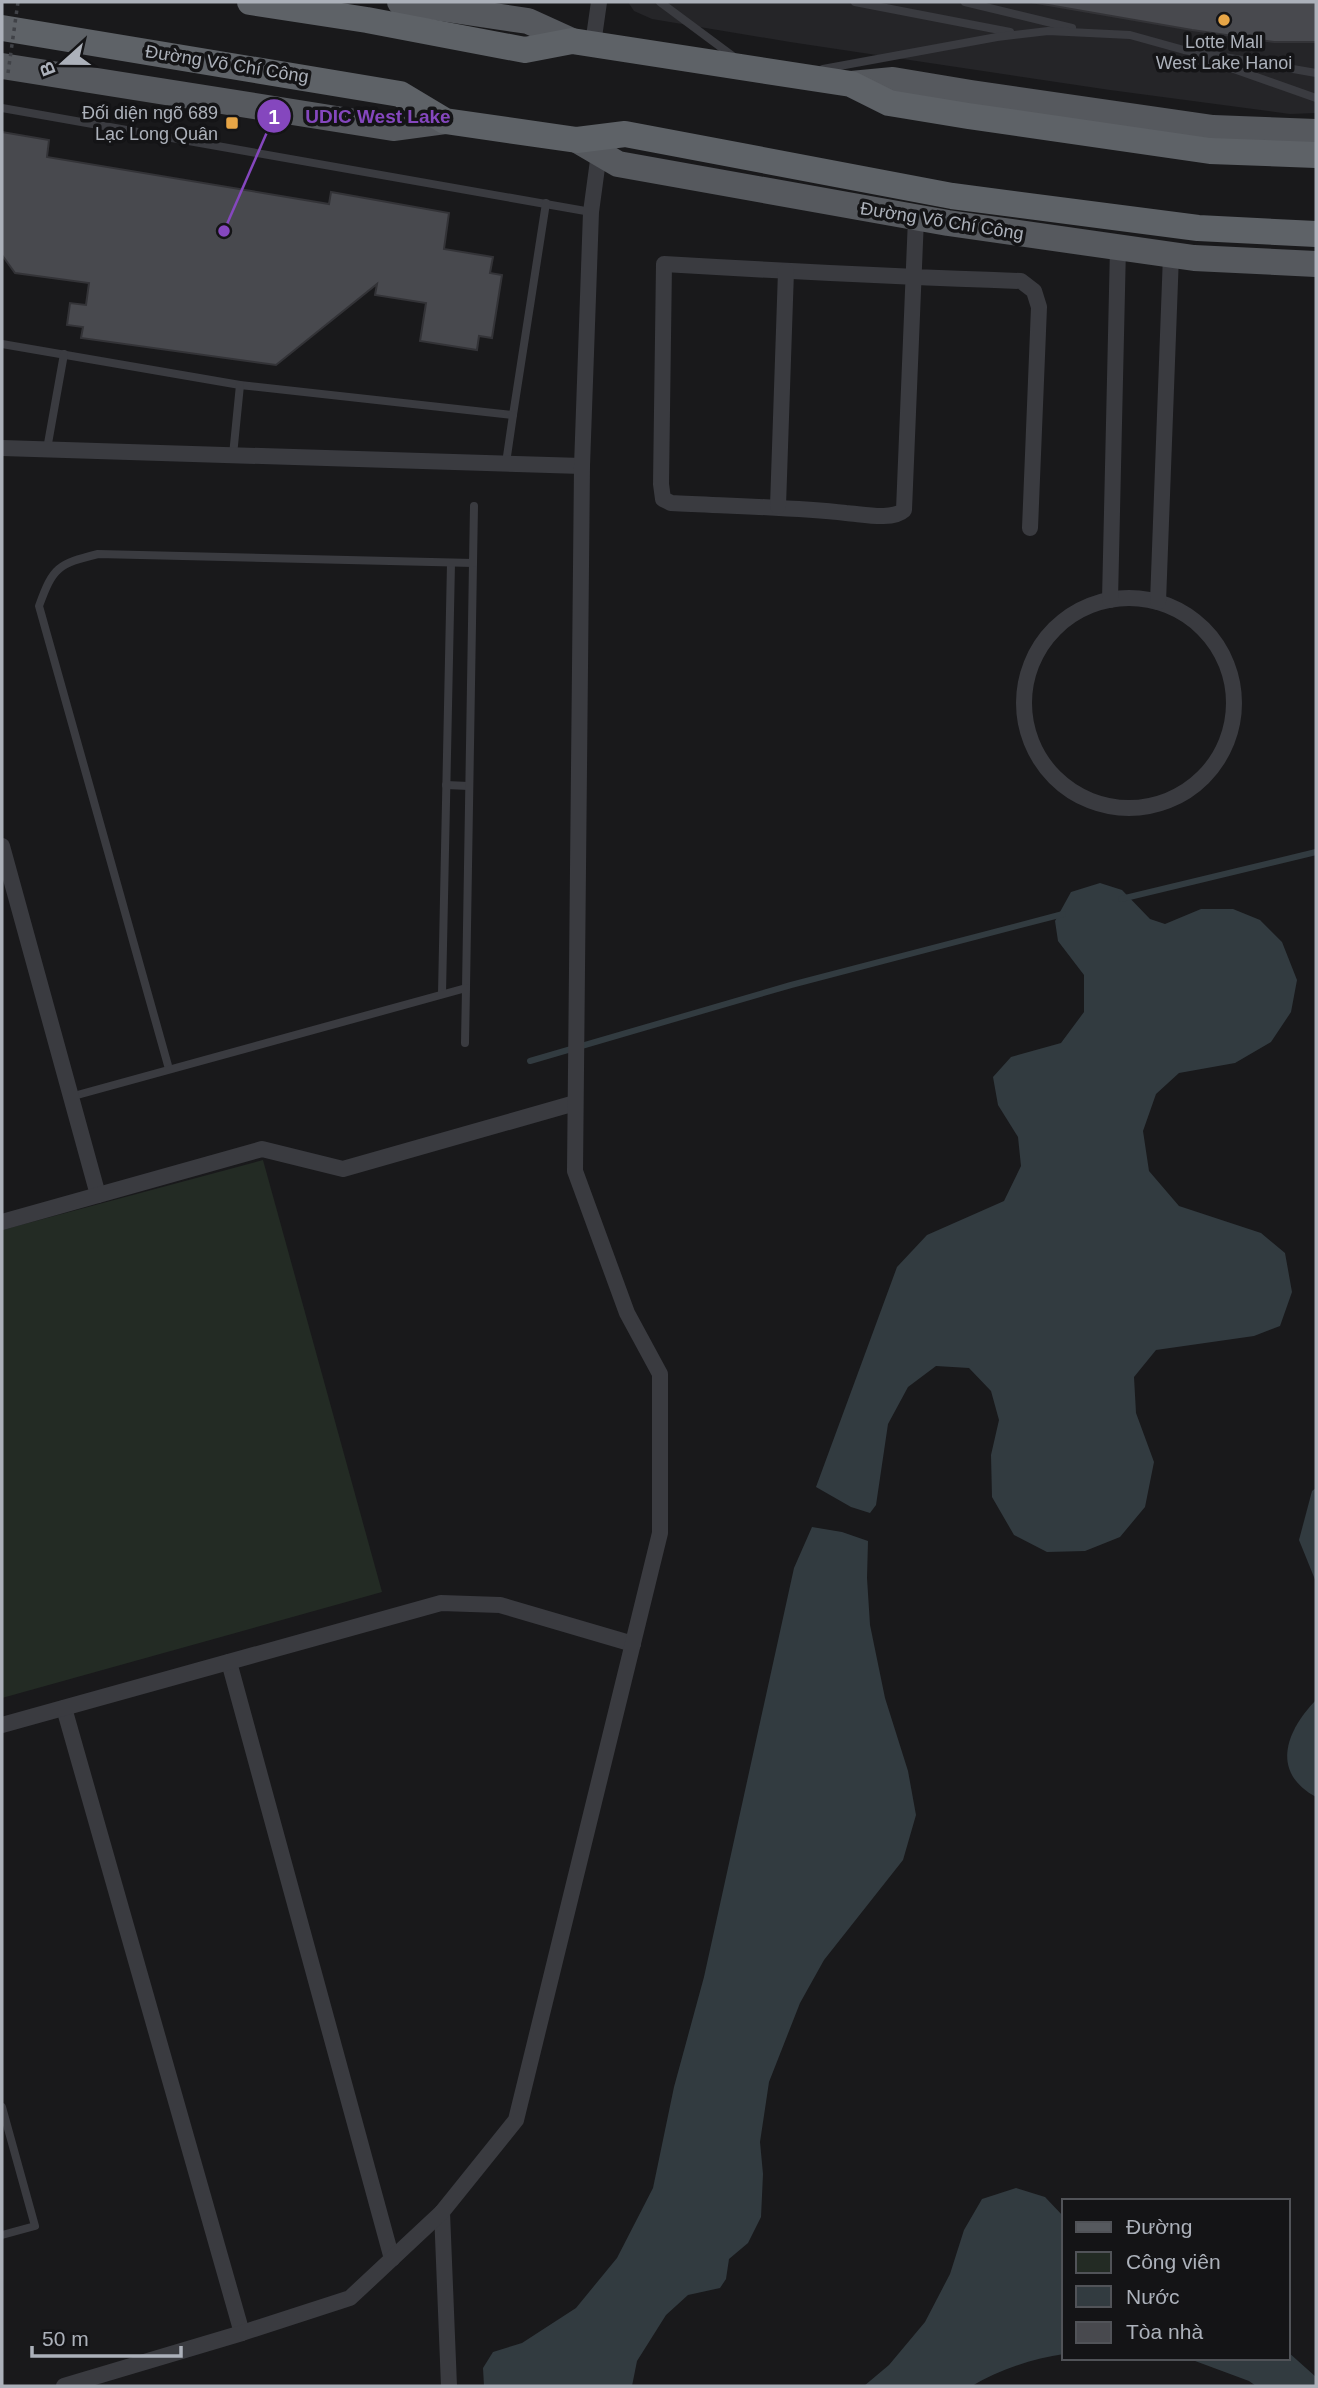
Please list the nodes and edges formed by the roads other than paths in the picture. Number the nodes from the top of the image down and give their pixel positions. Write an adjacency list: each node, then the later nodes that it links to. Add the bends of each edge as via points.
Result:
1 (250, 2): 10 (highway, via 525,50)
2 (400, 2): 10 (main road, via 528,21)
3 (599, 2): 10 (street)
4 (660, 2): 13 (lane)
5 (855, 2): 9 (lane)
6 (965, 2): 8 (lane)
7 (2, 28): 19 (highway, Đường Võ Chí Công, via 400,94)
8 (1088, 32): 9 (lane); 11 (lane, via 1130,35)
9 (1020, 34): 15 (lane)
10 (582, 42): 13 (highway)
11 (1184, 50): 14 (lane); 17 (lane)
12 (5, 69): 19 (main road, Đường Võ Chí Công, via 393,128)
13 (750, 69): 15 (highway)
14 (1316, 73)
15 (791, 75): 16 (highway)
16 (851, 84): 20 (main road, via 893,80 1213,128); 23 (highway, via 889,103 968,116 1210,151)
17 (1316, 98)
18 (2, 108): 24 (lane)
19 (445, 121): 21 (highway, Đường Võ Chí Công)
20 (1316, 132)
21 (577, 140): 22 (main road, Đường Võ Chí Công); 27 (highway, Đường Võ Chí Công, via 625,134 952,196 1198,228)
22 (600, 153): 25 (street); 26 (main road, Đường Võ Chí Công, via 618,164 674,176)
23 (1316, 155)
24 (546, 203): 25 (lane); 36 (lane)
25 (592, 212): 41 (street)
26 (916, 218): 28 (main road, Đường Võ Chí Công); 32 (street)
27 (1316, 234)
28 (1118, 247): 29 (main road, Đường Võ Chí Công); 47 (street)
29 (1171, 255): 30 (main road, Đường Võ Chí Công); 48 (street)
30 (1316, 264)
31 (786, 271): 32 (street); 43 (street); 43 (street, via 664,264 663,499 671,503)
32 (912, 277): 43 (street, via 904,510 895,516); 44 (street, via 1021,281 1034,291 1039,307)
33 (2, 344): 34 (lane)
34 (64, 354): 35 (lane); 38 (lane)
35 (240, 384): 36 (lane); 39 (lane)
36 (513, 415): 40 (lane)
37 (2, 448): 38 (street)
38 (47, 449): 39 (street)
39 (233, 455): 40 (street)
40 (506, 463): 41 (street)
41 (582, 466): 57 (street)
42 (474, 506): 46 (lane)
43 (778, 506)
44 (1030, 528)
45 (451, 562): 46 (lane); 49 (lane); 55 (lane, via 97,554 68,562 49,579 39,606)
46 (473, 563): 50 (lane)
47 (1110, 600): 48 (street, via 1132,597); 48 (street, via 1065,619 1040,645 1026,678 1024,715 1034,750 1055,779 1085,800 1120,809 1156,806 1186,792 1211,770 1228,741 1234,708 1231,675 1217,645 1194,620)
48 (1158, 602)
49 (446, 785): 50 (lane); 53 (lane)
50 (469, 786): 52 (lane)
51 (2, 846): 56 (street)
52 (466, 988): 53 (lane); 54 (lane)
53 (442, 994): 55 (lane)
54 (465, 1043)
55 (169, 1069): 56 (lane)
56 (70, 1097): 58 (street)
57 (575, 1103): 58 (street, via 343,1169 262,1149); 60 (street, via 575,1171 627,1313 660,1374 660,1534)
58 (98, 1195): 59 (street)
59 (2, 1222)
60 (633, 1644): 61 (street, via 500,1605 441,1602); 65 (street, via 516,2120)
61 (229, 1661): 62 (street); 67 (street)
62 (64, 1708): 63 (street); 68 (street)
63 (2, 1724)
64 (2, 2107): 66 (lane, via 35,2226)
65 (442, 2212): 67 (street); 70 (street)
66 (2, 2235)
67 (392, 2259): 68 (street, via 350,2298)
68 (242, 2333): 69 (street)
69 (64, 2386)
70 (449, 2386)

